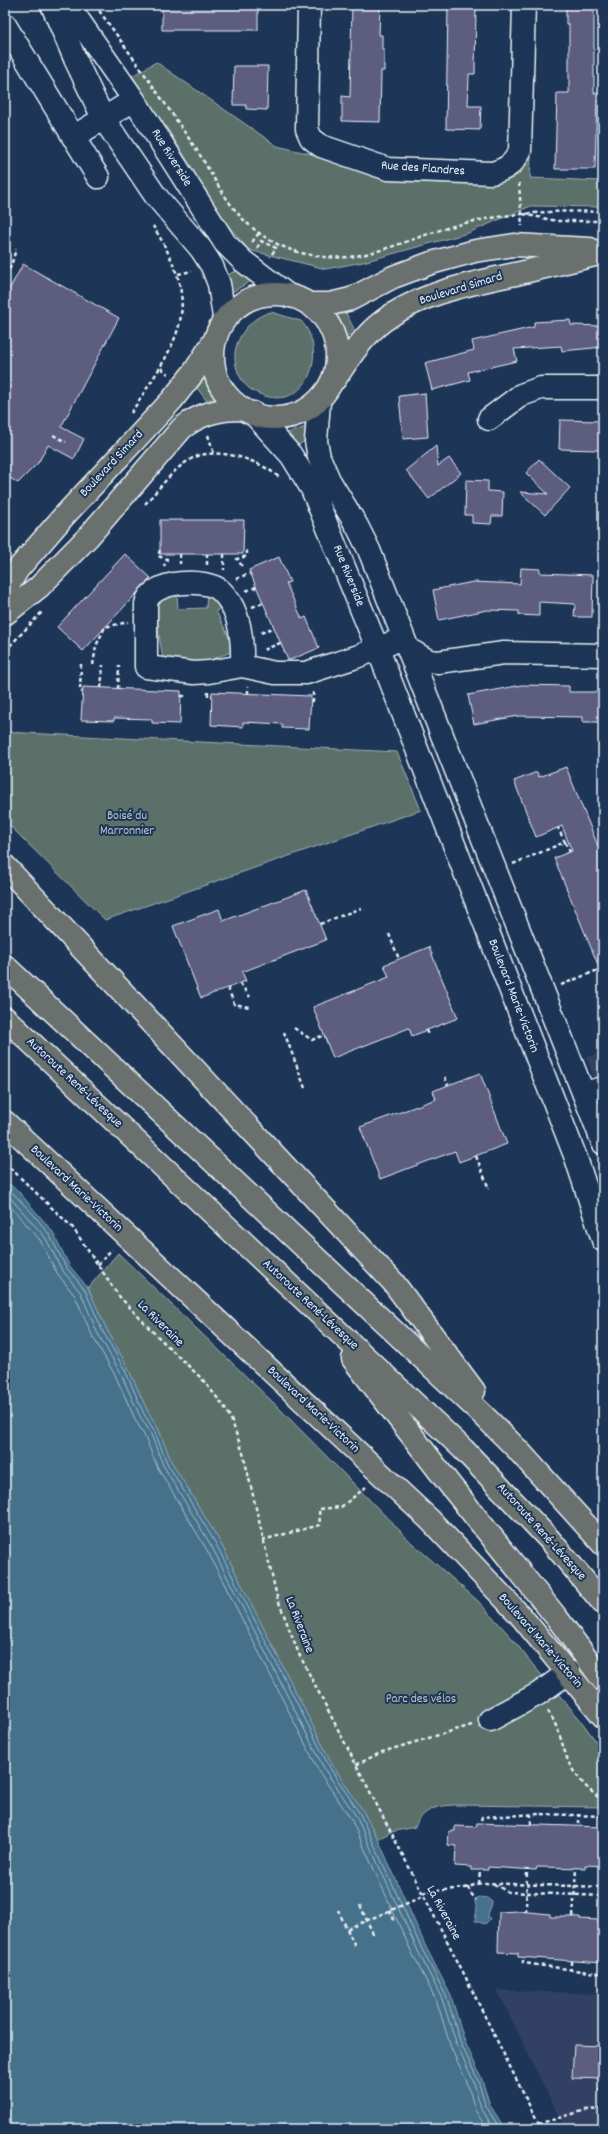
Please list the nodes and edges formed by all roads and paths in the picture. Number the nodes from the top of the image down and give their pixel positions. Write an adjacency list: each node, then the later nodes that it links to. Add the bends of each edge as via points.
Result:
1 (52, 5): 8 (street)
2 (68, 5): 7 (street, Rue Riverside)
3 (95, 5): 16 (path, Rue Riverside, via 167,105 232,206 244,221)
4 (309, 5): 5 (street, Rue des Flandres, via 307,129 311,138 322,146 388,168 492,173 505,169 515,161 520,151)
5 (524, 5)
6 (5, 25): 9 (street)
7 (134, 100): 8 (street); 27 (street, Rue Riverside, via 225,243 243,261)
8 (103, 118): 9 (street); 29 (street, via 155,195 201,249 212,266 219,284)
9 (73, 137): 11 (street)
10 (519, 175): 13 (path)
11 (98, 177)
12 (603, 212): 13 (path, via 544,211)
13 (521, 214): 14 (path, via 557,221); 15 (path); 18 (path, via 456,226 356,256 316,256)
14 (603, 221)
15 (522, 230)
16 (259, 233): 17 (path); 18 (path)
17 (262, 241): 19 (path); 21 (path)
18 (278, 244): 19 (path)
19 (276, 248): 24 (path)
20 (16, 249): 26 (path, via 11,266)
21 (256, 250)
22 (603, 250): 28 (main road, via 514,245 475,252 430,263 393,277 361,296 345,302)
23 (603, 253): 31 (main road, Boulevard Simard, via 465,286 400,310 382,322 351,354)
24 (270, 257)
25 (193, 270): 33 (path, Boulevard Simard, via 178,274 183,307 176,339)
26 (5, 274)
27 (289, 296): 28 (main road); 29 (main road, via 267,293 251,296 237,304)
28 (311, 304): 31 (main road, via 326,321 334,342 335,365)
29 (221, 326): 32 (main road, via 215,352 218,377 228,397); 47 (main road, Boulevard Simard, via 180,391 64,516 18,570)
30 (603, 388): 34 (street, via 541,388 521,395)
31 (325, 395): 32 (main road, via 309,411 289,418 267,417); 53 (street, via 316,441 319,457 329,480 361,532)
32 (248, 411): 48 (main road, Boulevard Simard, via 222,410 207,413 182,428 88,537 39,587); 54 (street, Rue Riverside, via 282,444 305,475)
33 (128, 418)
34 (489, 419)
35 (53, 435): 37 (path)
36 (208, 435): 38 (path, via 214,454 251,460 274,472)
37 (66, 442)
38 (285, 482)
39 (243, 549): 42 (path, via 247,556 237,559)
40 (160, 550): 43 (path, via 158,556 167,559)
41 (224, 554): 44 (path)
42 (242, 566)
43 (164, 567)
44 (224, 569)
45 (250, 573): 46 (path)
46 (230, 581)
47 (5, 590)
48 (5, 614)
49 (131, 622): 58 (path, via 105,627 96,646)
50 (274, 628): 51 (path)
51 (260, 633)
52 (280, 643): 55 (path)
53 (407, 644): 54 (street); 56 (street, via 433,662 450,662 504,653); 91 (street)
54 (377, 649): 61 (street, via 306,673 275,673); 65 (street, Rue Riverside)
55 (261, 651)
56 (603, 655)
57 (81, 664): 64 (path)
58 (93, 665)
59 (103, 665): 62 (path)
60 (119, 665): 63 (path)
61 (242, 666): 61 (street, via 243,646 240,627 220,590 208,584 173,584 160,587 149,595 146,604 146,667 194,673)
62 (102, 688)
63 (118, 689)
64 (82, 692)
65 (418, 753): 96 (street, Boulevard Marie-Victorin)
66 (558, 828): 67 (path)
67 (565, 842): 68 (path); 70 (path)
68 (570, 852)
69 (5, 866): 103 (main road, via 393,1282)
70 (508, 866)
71 (361, 908): 72 (path)
72 (320, 924)
73 (389, 934): 74 (path)
74 (399, 959)
75 (5, 966): 103 (main road, via 415,1350)
76 (603, 968): 78 (path)
77 (240, 983): 80 (path)
78 (556, 987)
79 (228, 988): 81 (path, via 234,1004)
80 (250, 997)
81 (249, 1007)
82 (5, 1018): 102 (main road, Autoroute René-Lévesque)
83 (294, 1028): 86 (path, via 312,1040)
84 (426, 1030): 87 (path)
85 (284, 1032): 90 (path)
86 (324, 1035)
87 (428, 1035)
88 (445, 1077): 89 (path)
89 (448, 1085)
90 (305, 1088)
91 (593, 1091): 93 (street)
92 (5, 1122): 108 (main road, Boulevard Marie-Victorin, via 430,1520 520,1615)
93 (603, 1143)
94 (603, 1150): 96 (street)
95 (476, 1156): 98 (path)
96 (576, 1158): 99 (street, Boulevard Marie-Victorin)
97 (5, 1163): 101 (path, La Riveraine, via 73,1228)
98 (489, 1189)
99 (603, 1240)
100 (115, 1246): 101 (path)
101 (98, 1265): 105 (path, La Riveraine, via 127,1306 202,1379 224,1406 241,1447)
102 (313, 1308): 107 (main road, Autoroute René-Lévesque, via 494,1479); 109 (main road)
103 (518, 1450): 106 (main road)
104 (362, 1492): 105 (path, via 341,1507 319,1509 320,1525)
105 (262, 1540): 113 (path, La Riveraine, via 282,1612 299,1654)
106 (603, 1544)
107 (603, 1603)
108 (569, 1672): 110 (main road, Boulevard Marie-Victorin); 111 (street, via 538,1694)
109 (603, 1680)
110 (603, 1716)
111 (490, 1720): 113 (path, via 382,1752)
112 (556, 1723): 114 (path, via 569,1763 589,1790)
113 (356, 1765): 131 (path, La Riveraine)
114 (603, 1800)
115 (531, 1814): 116 (path); 118 (path, via 482,1817); 119 (path)
116 (579, 1814): 117 (path); 120 (path)
117 (603, 1816)
118 (482, 1820)
119 (530, 1824)
120 (579, 1824)
121 (576, 1868): 127 (path)
122 (527, 1869): 126 (path)
123 (480, 1870): 124 (path)
124 (479, 1884): 125 (path); 128 (path)
125 (494, 1884): 126 (path); 130 (path, via 504,1892)
126 (526, 1885): 127 (path); 130 (path)
127 (575, 1886): 129 (path); 132 (path)
128 (468, 1887): 131 (path, via 425,1892); 134 (path)
129 (603, 1887)
130 (526, 1893): 132 (path); 138 (path)
131 (422, 1895): 137 (path); 152 (path, La Riveraine)
132 (574, 1895): 133 (path); 139 (path)
133 (603, 1896)
134 (476, 1900)
135 (360, 1905): 140 (path)
136 (338, 1910): 142 (path)
137 (390, 1910): 140 (path); 141 (path)
138 (526, 1912)
139 (573, 1917)
140 (367, 1920): 142 (path); 143 (path)
141 (395, 1922)
142 (347, 1929): 144 (path)
143 (374, 1936)
144 (356, 1948)
145 (523, 1960): 147 (path, via 524,1963)
146 (571, 1961): 147 (path)
147 (571, 1970): 148 (path)
148 (603, 1974)
149 (598, 2090): 150 (path)
150 (603, 2090)
151 (603, 2110): 152 (path, via 586,2110)
152 (538, 2124): 153 (path, La Riveraine)
153 (540, 2129)

